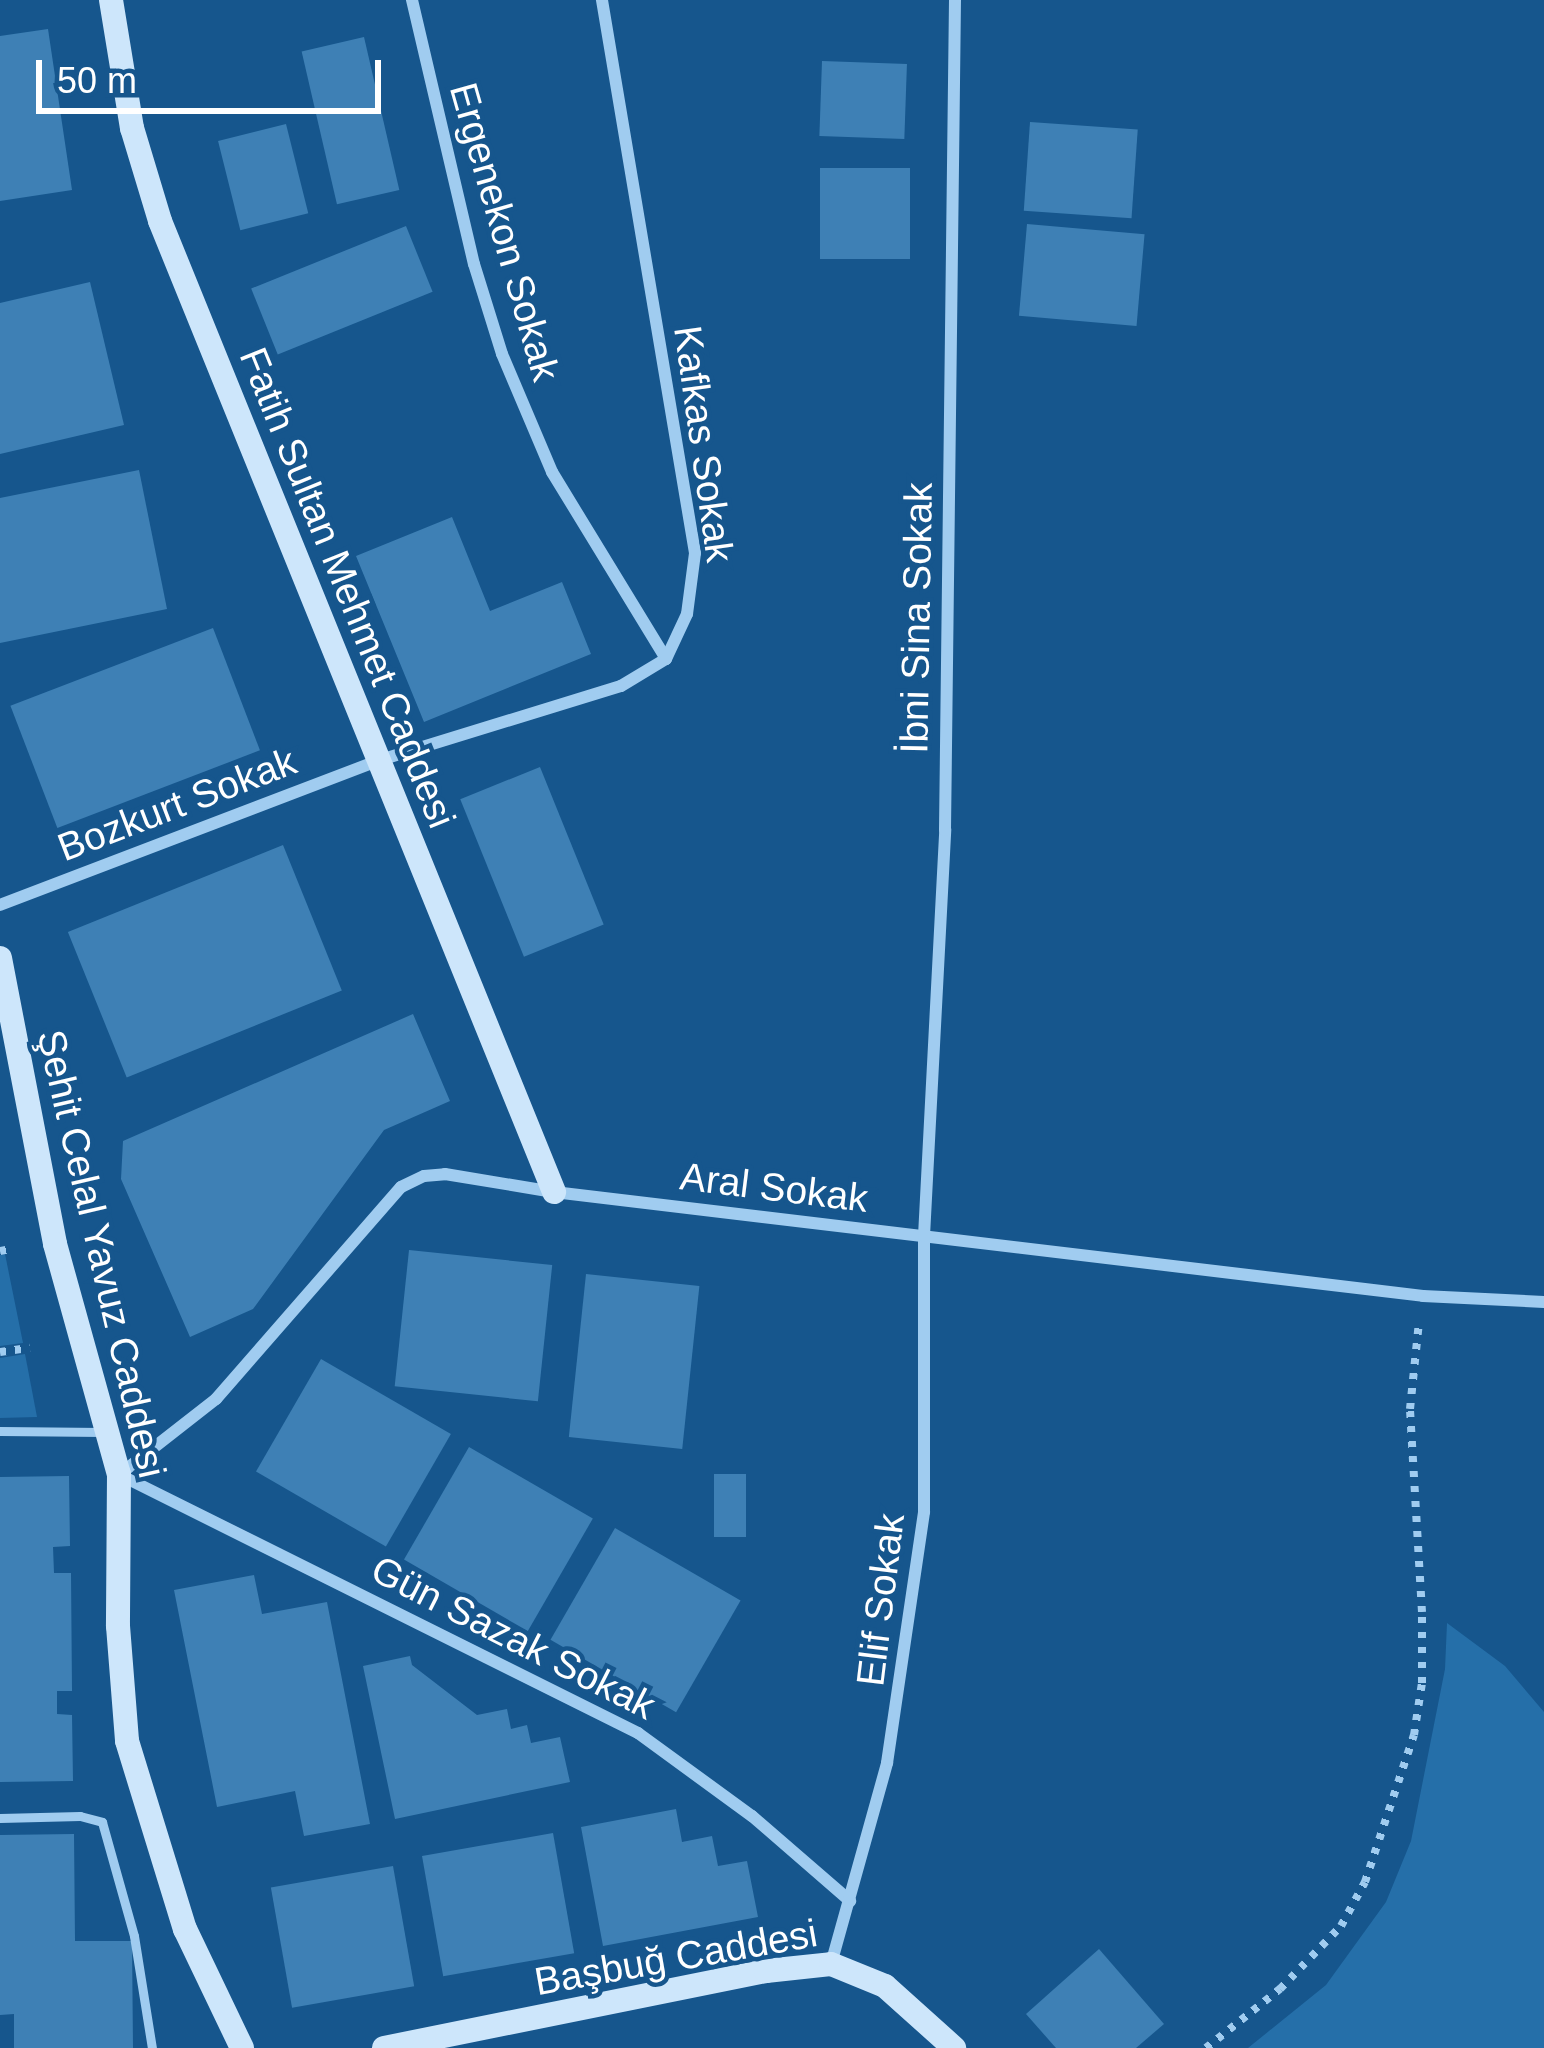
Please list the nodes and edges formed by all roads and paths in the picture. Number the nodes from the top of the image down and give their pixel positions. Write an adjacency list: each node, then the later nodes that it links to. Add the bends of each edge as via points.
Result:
1 (111, 0): 6 (street, Fatih Sultan Mehmet Caddesi, via 132,128 160,221)
2 (412, 0): 5 (street, Ergenekon Sokak, via 502,353 552,472)
3 (602, 0): 5 (street, Kafkas Sokak, via 695,553 687,614)
4 (955, 0): 10 (street, İbni Sina Sokak, via 944,830)
5 (666, 659): 6 (street, via 622,686)
6 (377, 761): 7 (street, Bozkurt Sokak); 9 (street, Fatih Sultan Mehmet Caddesi)
7 (0, 905)
8 (0, 958): 16 (street, Şehit Celal Yavuz Caddesi, via 55,1244)
9 (554, 1192): 10 (street, Aral Sokak); 17 (street, Aral Sokak, via 446,1174 401,1187 216,1399)
10 (924, 1236): 11 (street, Aral Sokak); 19 (street, Elif Sokak, via 926,1468 914,1607 887,1763)
11 (1424, 1296): 12 (street, Aral Sokak); 25 (path, via 1410,1409 1422,1612 1414,1735 1365,1882 1341,1926)
12 (1544, 1302)
13 (29, 1348): 14 (path)
14 (0, 1352)
15 (0, 1431): 16 (lane)
16 (107, 1432): 17 (street, Şehit Celal Yavuz Caddesi)
17 (119, 1474): 19 (street, Gün Sazak Sokak, via 638,1733); 22 (street, Şehit Celal Yavuz Caddesi, via 127,1742 185,1929)
18 (0, 1818): 21 (lane, via 103,1822 134,1936)
19 (850, 1901): 20 (street, Elif Sokak)
20 (831, 1964): 23 (street, Başbuğ Caddesi); 24 (street, Başbuğ Caddesi, via 885,1986)
21 (152, 2048)
22 (242, 2048)
23 (384, 2048)
24 (954, 2048)
25 (1206, 2048)

